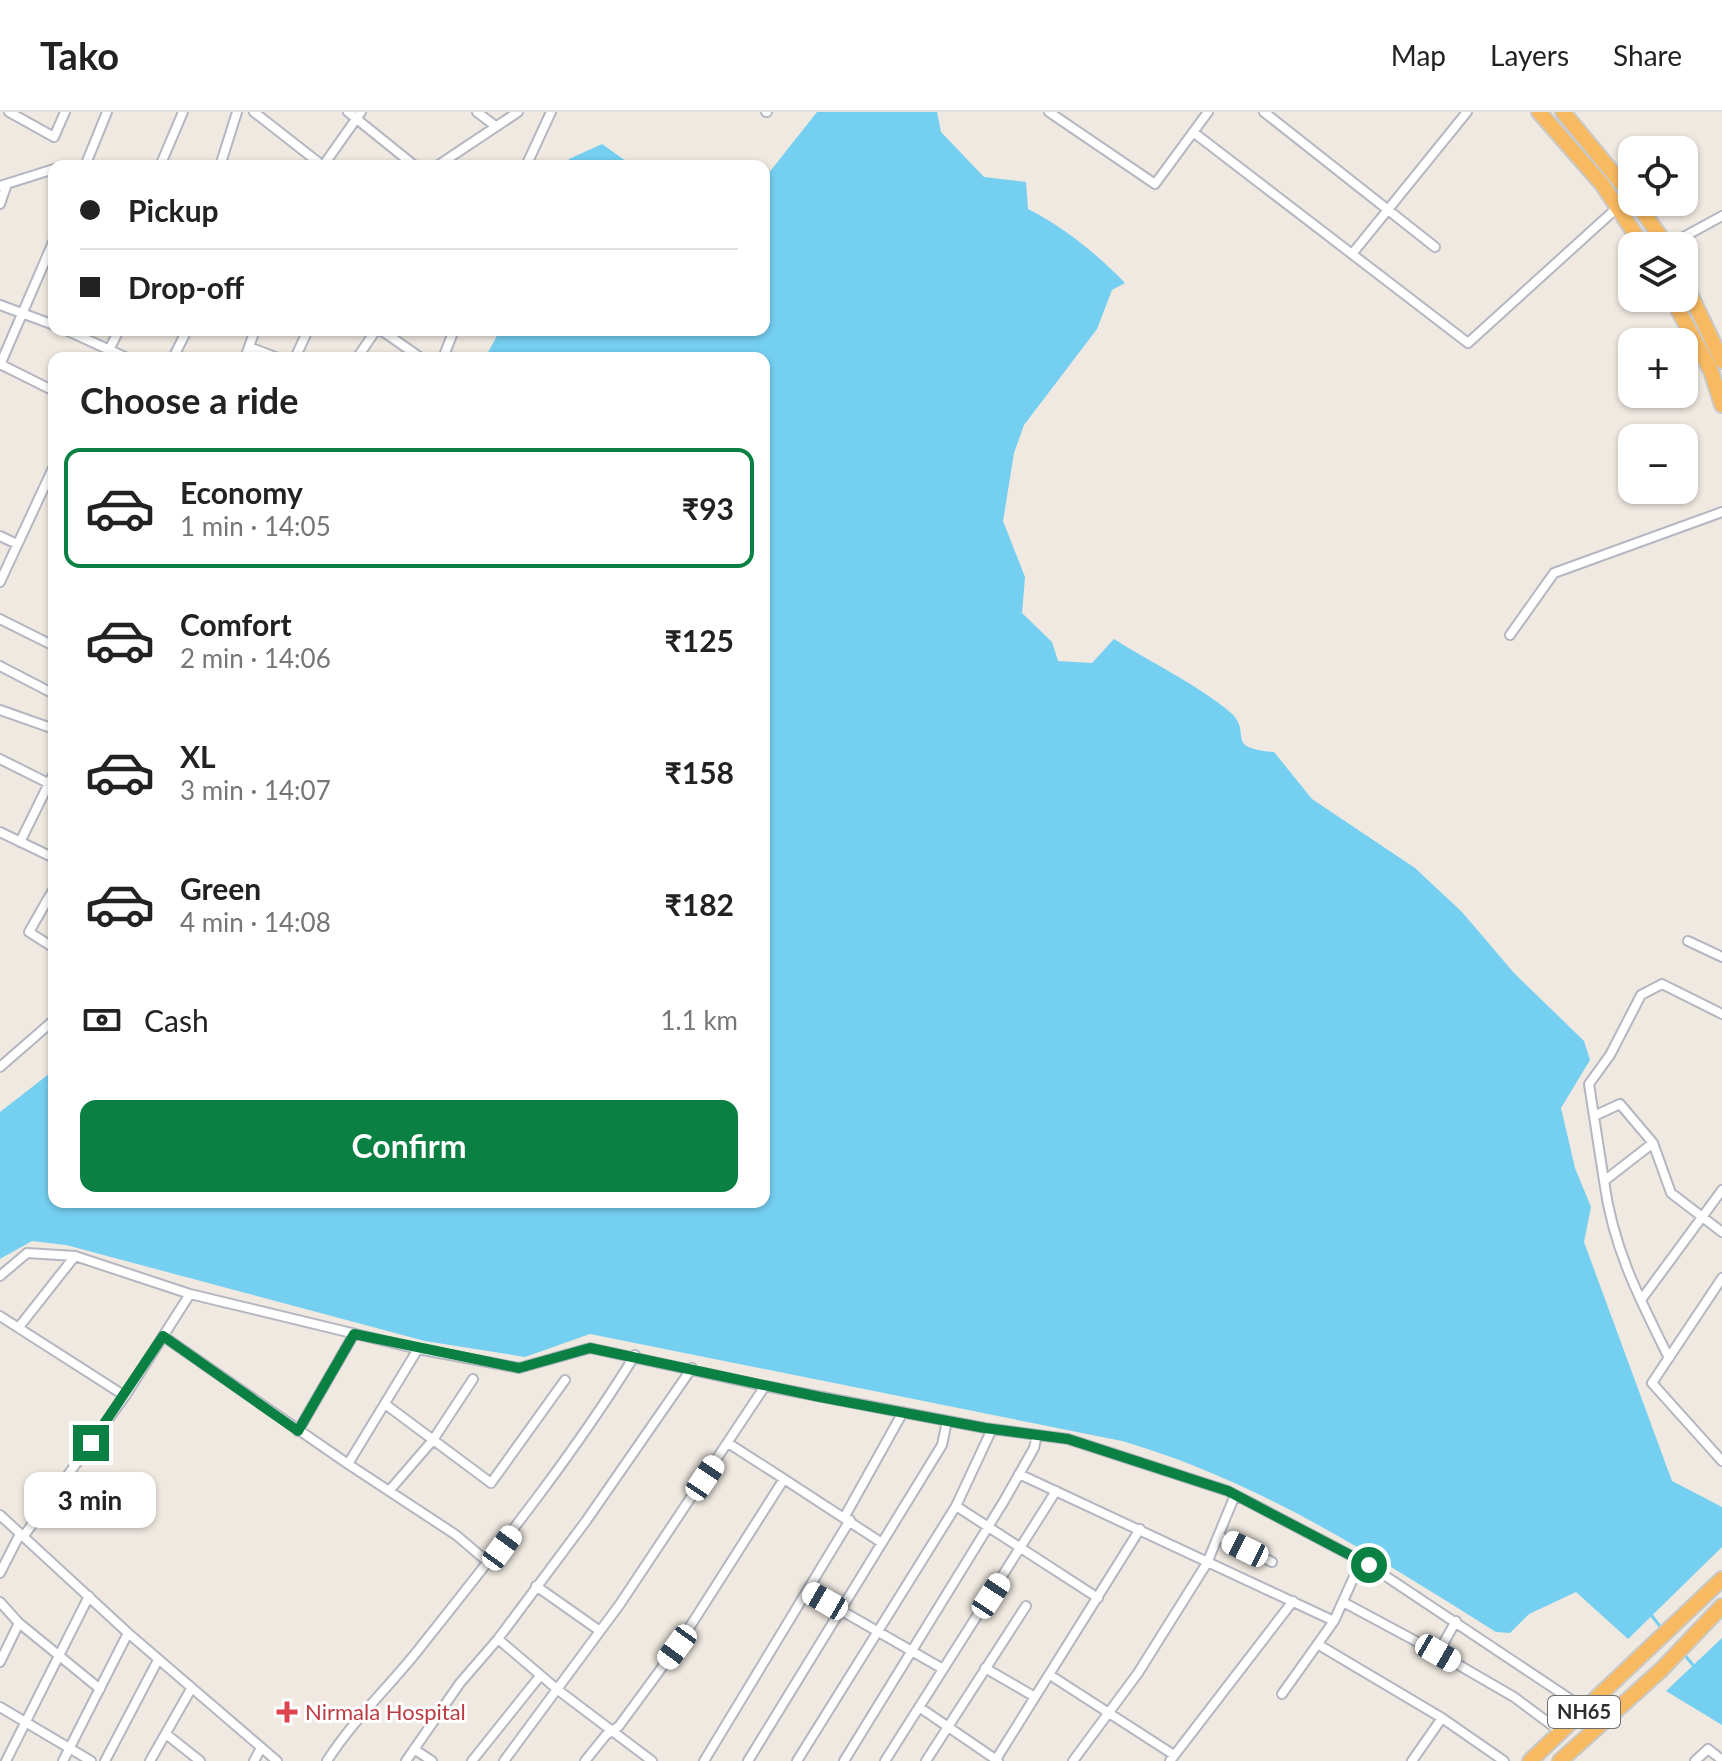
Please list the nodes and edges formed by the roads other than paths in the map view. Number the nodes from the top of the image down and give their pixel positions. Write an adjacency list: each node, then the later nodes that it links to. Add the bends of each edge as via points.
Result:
1 (9, 112): 2 (street, via 54,137)
2 (65, 112)
3 (107, 112): 20 (street)
4 (183, 112): 21 (street)
5 (237, 112): 22 (street)
6 (254, 112): 23 (street)
7 (348, 112): 17 (street)
8 (477, 112): 18 (street)
9 (518, 112): 18 (street)
10 (551, 112): 27 (street)
11 (1049, 112): 19 (street, via 1155,184)
12 (1264, 112): 34 (street)
13 (1467, 112): 34 (street)
14 (1539, 112): 32 (highway)
15 (1563, 112): 29 (highway)
16 (1203, 114): 19 (street)
17 (359, 115): 24 (street); 25 (street)
18 (494, 125): 26 (street)
19 (1193, 132): 38 (street)
20 (87, 160)
21 (163, 160)
22 (222, 160)
23 (315, 160)
24 (327, 160)
25 (408, 160)
26 (445, 160)
27 (529, 160)
28 (48, 171): 30 (street)
29 (1618, 179)
30 (3, 185): 31 (street)
31 (0, 204)
32 (1618, 205)
33 (1618, 207): 38 (street, via 1468,343)
34 (1387, 210): 37 (street); 38 (street)
35 (1722, 216): 36 (street)
36 (1693, 232)
37 (1435, 247)
38 (1352, 254)
39 (48, 261): 42 (street)
40 (0, 305): 42 (street)
41 (1698, 310): 53 (highway)
42 (25, 311): 44 (street); 54 (street)
43 (1679, 312): 56 (highway, via 1711,371)
44 (48, 322)
45 (76, 336): 49 (street)
46 (253, 336): 48 (street)
47 (387, 336): 52 (street)
48 (249, 347): 50 (street); 51 (street)
49 (104, 352)
50 (247, 352)
51 (262, 352)
52 (412, 352)
53 (1722, 361)
54 (0, 365): 55 (street)
55 (48, 388)
56 (1722, 405)
57 (48, 479): 60 (street)
58 (1722, 512): 63 (street, via 1554,573)
59 (0, 536): 60 (street)
60 (17, 544): 61 (street)
61 (0, 582)
62 (0, 619): 64 (street)
63 (1510, 635)
64 (48, 643)
65 (0, 666): 66 (street)
66 (48, 691)
67 (0, 710): 68 (street)
68 (48, 727)
69 (0, 759): 70 (street)
70 (48, 783)
71 (48, 790): 73 (street)
72 (0, 832): 73 (street)
73 (20, 842): 74 (street)
74 (48, 855)
75 (48, 901): 77 (street, via 29,932)
76 (1688, 941): 78 (street)
77 (48, 944)
78 (1722, 957)
79 (1722, 1014): 82 (street, via 1662,984 1641,995 1589,1084)
80 (48, 1025): 81 (street)
81 (0, 1067)
82 (1594, 1116): 83 (street, via 1620,1104); 84 (street)
83 (1653, 1143): 84 (street); 86 (street, via 1671,1193)
84 (1604, 1181): 92 (street, via 1610,1224)
85 (1722, 1190): 86 (street)
86 (1702, 1217): 87 (street); 92 (street)
87 (1722, 1232)
88 (75, 1256): 89 (street, via 27,1253); 91 (street); 94 (street)
89 (0, 1276)
90 (1722, 1278): 99 (street)
91 (190, 1294): 95 (street); 96 (street)
92 (1641, 1300): 99 (street)
93 (0, 1316): 94 (street)
94 (19, 1327): 104 (street)
95 (354, 1334): 97 (street); 109 (street)
96 (163, 1336): 104 (street); 109 (street)
97 (418, 1349): 98 (street, via 519,1368 590,1348); 105 (street)
98 (635, 1355): 100 (street); 131 (street)
99 (1669, 1358): 113 (street, via 1652,1383)
100 (692, 1368): 103 (street); 135 (street)
101 (473, 1379): 111 (street)
102 (565, 1380): 111 (street, via 491,1483)
103 (765, 1386): 106 (street); 112 (street)
104 (125, 1396): 125 (street)
105 (385, 1404): 111 (street); 114 (street)
106 (903, 1412): 107 (street); 122 (street)
107 (947, 1421): 108 (street); 127 (street, via 942,1445)
108 (992, 1429): 110 (street); 120 (street)
109 (298, 1431): 114 (street)
110 (1037, 1435): 115 (street); 119 (street, via 1068,1439)
111 (433, 1440): 117 (street)
112 (728, 1443): 116 (street); 149 (street)
113 (1722, 1461)
114 (348, 1464): 117 (street)
115 (1019, 1474): 118 (street); 123 (street)
116 (784, 1479): 122 (street); 174 (street, via 677,1647)
117 (389, 1491): 131 (street)
118 (1056, 1491): 124 (street); 128 (street)
119 (1235, 1495): 126 (street); 129 (street)
120 (956, 1506): 123 (street); 148 (street)
121 (0, 1515): 125 (street)
122 (848, 1518): 127 (street); 136 (street)
123 (988, 1527): 128 (street); 153 (street)
124 (1140, 1529): 132 (street); 138 (street)
125 (21, 1535): 133 (street); 137 (street)
126 (1219, 1536): 130 (street); 132 (street)
127 (882, 1543): 144 (street)
128 (1022, 1547): 138 (street); 159 (street)
129 (1361, 1561): 141 (street); 146 (street)
130 (1272, 1562)
131 (489, 1563): 190 (street, via 344,1733)
132 (1207, 1563): 139 (street); 170 (street)
133 (0, 1573)
134 (1722, 1579): 169 (highway, NH65)
135 (536, 1586): 149 (street); 151 (street)
136 (809, 1592): 144 (street); 197 (street)
137 (89, 1596): 150 (street); 155 (street)
138 (1098, 1598): 160 (street)
139 (1293, 1601): 145 (street); 180 (street)
140 (0, 1602): 147 (street)
141 (1343, 1602): 145 (street); 154 (street)
142 (1026, 1606): 158 (street)
143 (1722, 1606): 208 (highway, NH65, via 1661,1670)
144 (841, 1610): 148 (street); 198 (street)
145 (1334, 1621): 152 (street)
146 (1456, 1621): 154 (street); 169 (street)
147 (19, 1623): 155 (street); 157 (street)
148 (877, 1629): 153 (street); 199 (street)
149 (600, 1631): 164 (street)
150 (128, 1633): 156 (street); 162 (street)
151 (498, 1639): 161 (street); 179 (street)
152 (1319, 1645): 165 (street); 171 (street)
153 (912, 1649): 159 (street); 200 (street)
154 (1438, 1653): 175 (street, via 1514,1697)
155 (59, 1655): 162 (street); 172 (street)
156 (158, 1660): 163 (street); 186 (street)
157 (0, 1662)
158 (985, 1668): 166 (street); 173 (street)
159 (943, 1669): 168 (street)
160 (1050, 1675): 166 (street); 170 (street)
161 (540, 1676): 164 (street); 193 (street)
162 (100, 1689): 178 (street)
163 (191, 1689): 176 (street); 177 (street)
164 (558, 1690): 174 (street); 194 (street)
165 (1282, 1694)
166 (1035, 1697): 203 (street)
167 (0, 1707): 172 (street)
168 (919, 1707): 173 (street); 201 (street)
169 (1587, 1710): 175 (highway, NH65)
170 (1108, 1711): 180 (street); 204 (street)
171 (1442, 1718): 205 (street); 206 (street)
172 (26, 1721): 178 (street); 183 (street)
173 (947, 1728): 202 (street); 203 (street)
174 (613, 1731): 195 (street); 196 (street)
175 (1562, 1733): 207 (highway, NH65)
176 (166, 1734): 181 (street); 187 (street)
177 (261, 1748): 188 (street); 189 (street)
178 (69, 1749): 184 (street); 185 (street)
179 (414, 1749): 191 (street); 192 (street)
180 (1172, 1758)
181 (201, 1760)
182 (1722, 1760): 209 (street, via 1708,1749)
183 (6, 1761)
184 (63, 1761)
185 (91, 1761)
186 (105, 1761)
187 (150, 1761)
188 (254, 1761)
189 (277, 1761)
190 (327, 1761)
191 (406, 1761)
192 (432, 1761)
193 (472, 1761)
194 (504, 1761)
195 (585, 1761)
196 (652, 1761)
197 (704, 1761)
198 (748, 1761)
199 (797, 1761)
200 (844, 1761)
201 (885, 1761)
202 (926, 1761)
203 (997, 1761)
204 (1073, 1761)
205 (1412, 1761)
206 (1504, 1761)
207 (1530, 1761)
208 (1560, 1761)
209 (1695, 1761)

